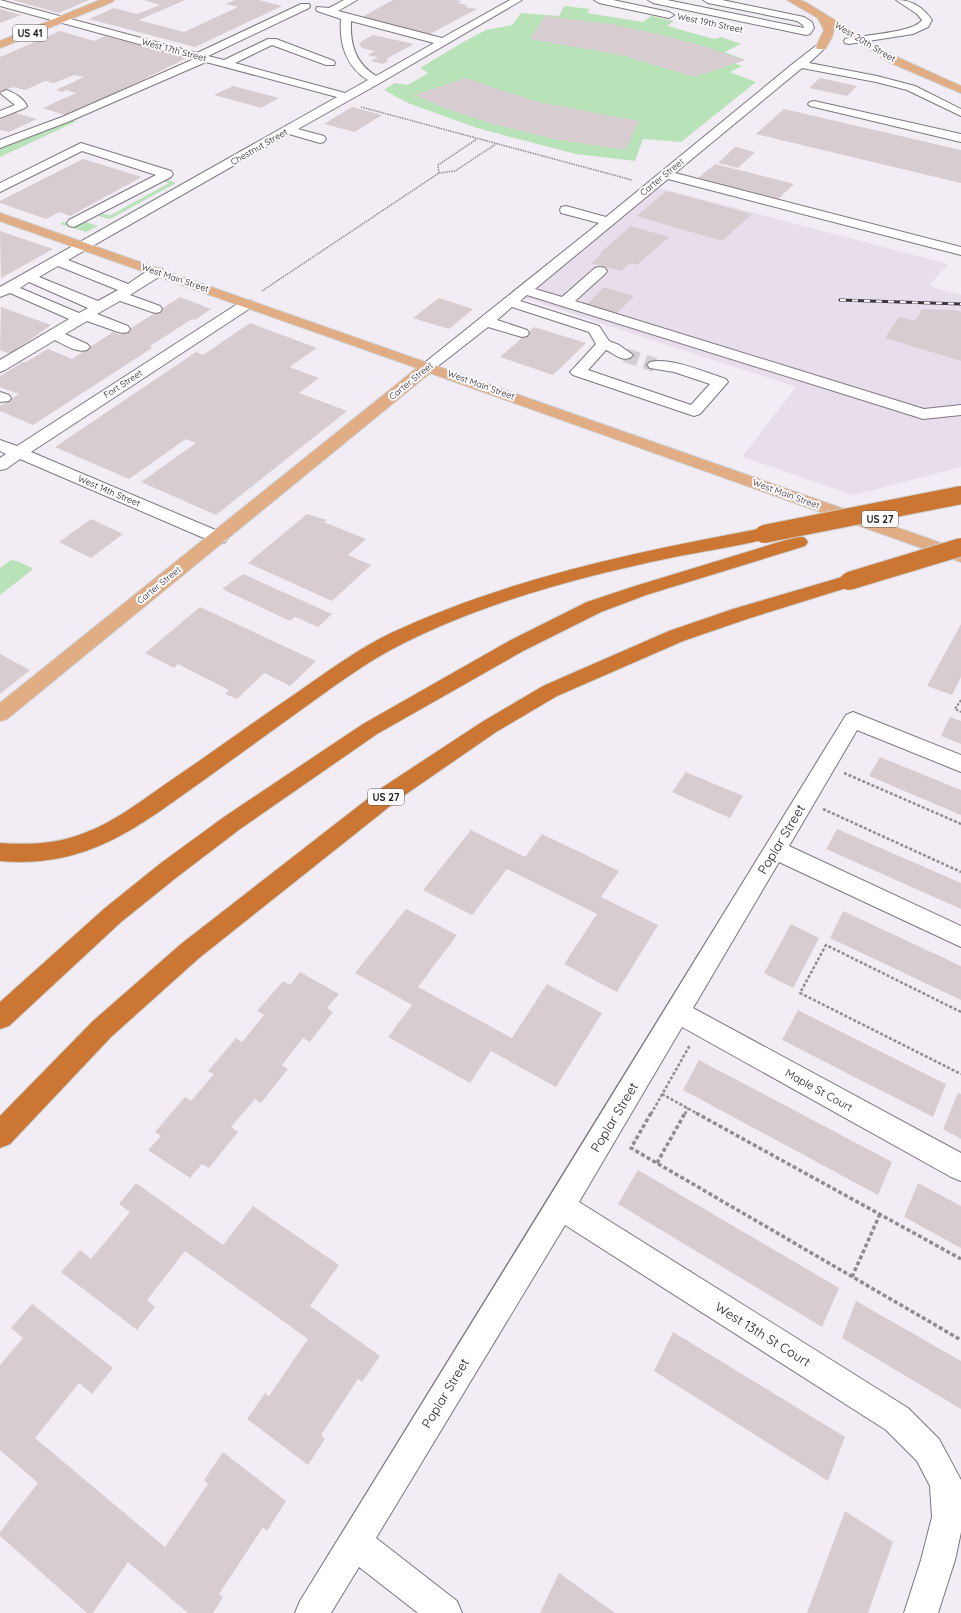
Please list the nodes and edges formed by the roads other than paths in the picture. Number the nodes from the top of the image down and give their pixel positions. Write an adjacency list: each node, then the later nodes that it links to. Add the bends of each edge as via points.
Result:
1 (109, 0): 16 (main road, US 41)
2 (317, 0): 11 (street)
3 (352, 0): 12 (street)
4 (518, 0): 20 (street, Chestnut Street)
5 (599, 0): 13 (street, West 19th Street)
6 (653, 0): 7 (street, via 806,32 809,28 808,24 800,19)
7 (708, 0)
8 (792, 0): 14 (main road, West 20th Street)
9 (902, 0): 18 (street, via 924,14 926,23 915,30)
10 (0, 3): 16 (street, West 17th Street)
11 (306, 6): 12 (street); 26 (street)
12 (330, 11): 15 (street)
13 (677, 16)
14 (822, 16): 19 (main road, West 20th Street); 24 (main road, via 829,30)
15 (346, 17): 20 (street); 33 (street, via 345,31 349,51 360,70)
16 (60, 20): 22 (main road, US 41); 26 (street, West 17th Street)
17 (869, 30): 18 (main road, West 20th Street)
18 (879, 36): 19 (street); 23 (main road, West 20th Street)
19 (854, 40): 24 (main road); 34 (main road, West 20th Street)
20 (443, 42): 33 (street, Chestnut Street)
21 (809, 44): 24 (street)
22 (0, 45)
23 (893, 45)
24 (820, 47): 30 (street, Carter Street)
25 (305, 53): 27 (street); 28 (street); 29 (street, via 272,41)
26 (201, 58): 29 (street, West 17th Street); 48 (street, via 66,119)
27 (291, 60)
28 (330, 63)
29 (225, 64): 32 (street, West 17th Street)
30 (799, 64): 37 (street, via 910,88); 51 (street, Carter Street)
31 (277, 67): 32 (street)
32 (263, 74): 36 (street, West 17th Street)
33 (376, 81): 36 (street, Chestnut Street)
34 (961, 90)
35 (6, 93): 41 (street, via 21,106)
36 (343, 99): 44 (street, Chestnut Street)
37 (936, 101): 39 (street); 40 (street)
38 (814, 104): 43 (street)
39 (921, 106)
40 (961, 113)
41 (0, 115)
42 (912, 115): 43 (street)
43 (902, 124): 46 (street)
44 (289, 130): 47 (street); 52 (street, Chestnut Street)
45 (98, 138): 49 (street)
46 (961, 138)
47 (320, 139)
48 (0, 144)
49 (81, 147): 50 (street); 53 (street)
50 (167, 174): 52 (street); 57 (street, via 80,220)
51 (665, 174): 56 (street, Carter Street); 59 (street)
52 (196, 183): 57 (street, Chestnut Street)
53 (0, 188)
54 (566, 210): 56 (street)
55 (0, 217): 58 (main road, West Main Street)
56 (608, 222): 64 (street, Carter Street)
57 (116, 228): 58 (street, Chestnut Street)
58 (84, 246): 60 (street, Chestnut Street); 62 (main road, West Main Street)
59 (961, 251)
60 (58, 261): 63 (street, Chestnut Street); 66 (street)
61 (600, 271): 68 (street)
62 (157, 272): 66 (street); 69 (main road, West Main Street)
63 (28, 278): 65 (street, Chestnut Street); 71 (street)
64 (525, 290): 67 (street, Carter Street); 68 (street)
65 (4, 291): 71 (street)
66 (123, 292): 70 (street); 71 (street)
67 (510, 302): 72 (street, Carter Street); 77 (street, via 594,330 619,349 578,372 694,411 720,382)
68 (565, 302): 80 (street, via 924,414)
69 (246, 303): 79 (main road, West Main Street); 82 (street, Fort Street)
70 (155, 309)
71 (89, 314): 73 (street); 75 (street)
72 (486, 321): 74 (street); 79 (street, Carter Street)
73 (124, 328)
74 (522, 333)
75 (54, 334): 76 (street); 78 (street)
76 (82, 347)
77 (658, 361)
78 (0, 367)
79 (428, 367): 85 (main road, Carter Street); 87 (main road, West Main Street)
80 (961, 410)
81 (0, 445): 82 (street, West 14th Street)
82 (18, 452): 83 (street, Fort Street); 85 (street, West 14th Street)
83 (0, 465)
84 (961, 496): 91 (highway, bridge, via 599,567 468,606 395,639 336,675 112,831 51,852); 94 (highway, US 27, bridge, via 640,591 594,607 516,646 370,729 232,823 114,915)
85 (219, 538): 88 (main road, Carter Street)
86 (961, 547): 95 (highway, US 27, bridge, via 740,614 669,639 550,691 489,727 391,793 190,951 102,1029)
87 (961, 556)
88 (0, 714)
89 (961, 764): 90 (street, Poplar Street, via 852,720)
90 (775, 850): 92 (street); 93 (street, Poplar Street)
91 (0, 852)
92 (961, 937)
93 (677, 1012): 96 (street, Maple St Court); 97 (street, Poplar Street)
94 (0, 1018)
95 (0, 1135)
96 (961, 1168)
97 (560, 1206): 98 (street, Poplar Street); 101 (street, West 13th St Court, via 897,1419 928,1450 946,1483 948,1517 938,1560)
98 (354, 1542): 99 (street, Poplar Street); 100 (street)
99 (312, 1613)
100 (445, 1613)
101 (921, 1613)

